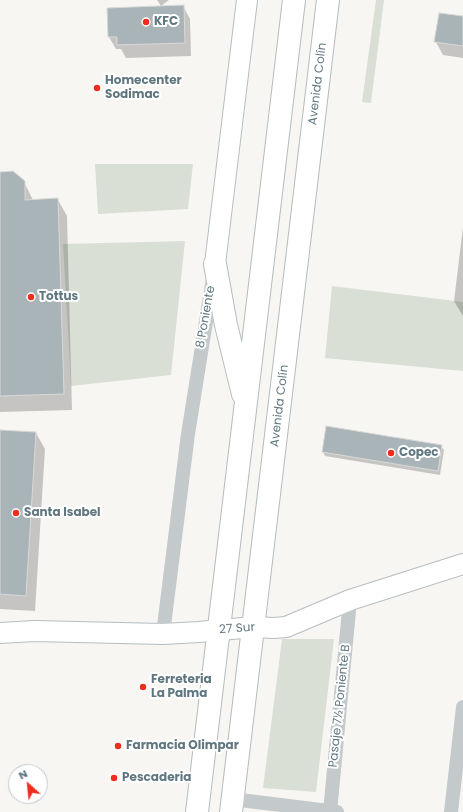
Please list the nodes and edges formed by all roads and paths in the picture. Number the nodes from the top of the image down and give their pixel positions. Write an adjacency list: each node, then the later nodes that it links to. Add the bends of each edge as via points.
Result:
1 (247, 0): 4 (street, 8 Poniente)
2 (294, 0): 5 (main road)
3 (328, 0): 8 (main road, Avenida Colín)
4 (215, 264): 5 (main road, via 226,325); 11 (street, 8 Poniente, via 188,434)
5 (246, 408): 9 (main road)
6 (463, 564): 7 (street, 27 Sur)
7 (350, 600): 8 (street, 27 Sur, via 286,627); 15 (street, Pasaje 7½ Poniente B)
8 (253, 627): 9 (street, 27 Sur); 13 (main road, Avenida Colín)
9 (219, 630): 11 (street, 27 Sur); 14 (main road)
10 (0, 633): 11 (street, 27 Sur, via 34,631)
11 (163, 634)
12 (463, 707): 16 (street)
13 (231, 805): 15 (street)
14 (197, 812)
15 (332, 812)
16 (451, 812)

